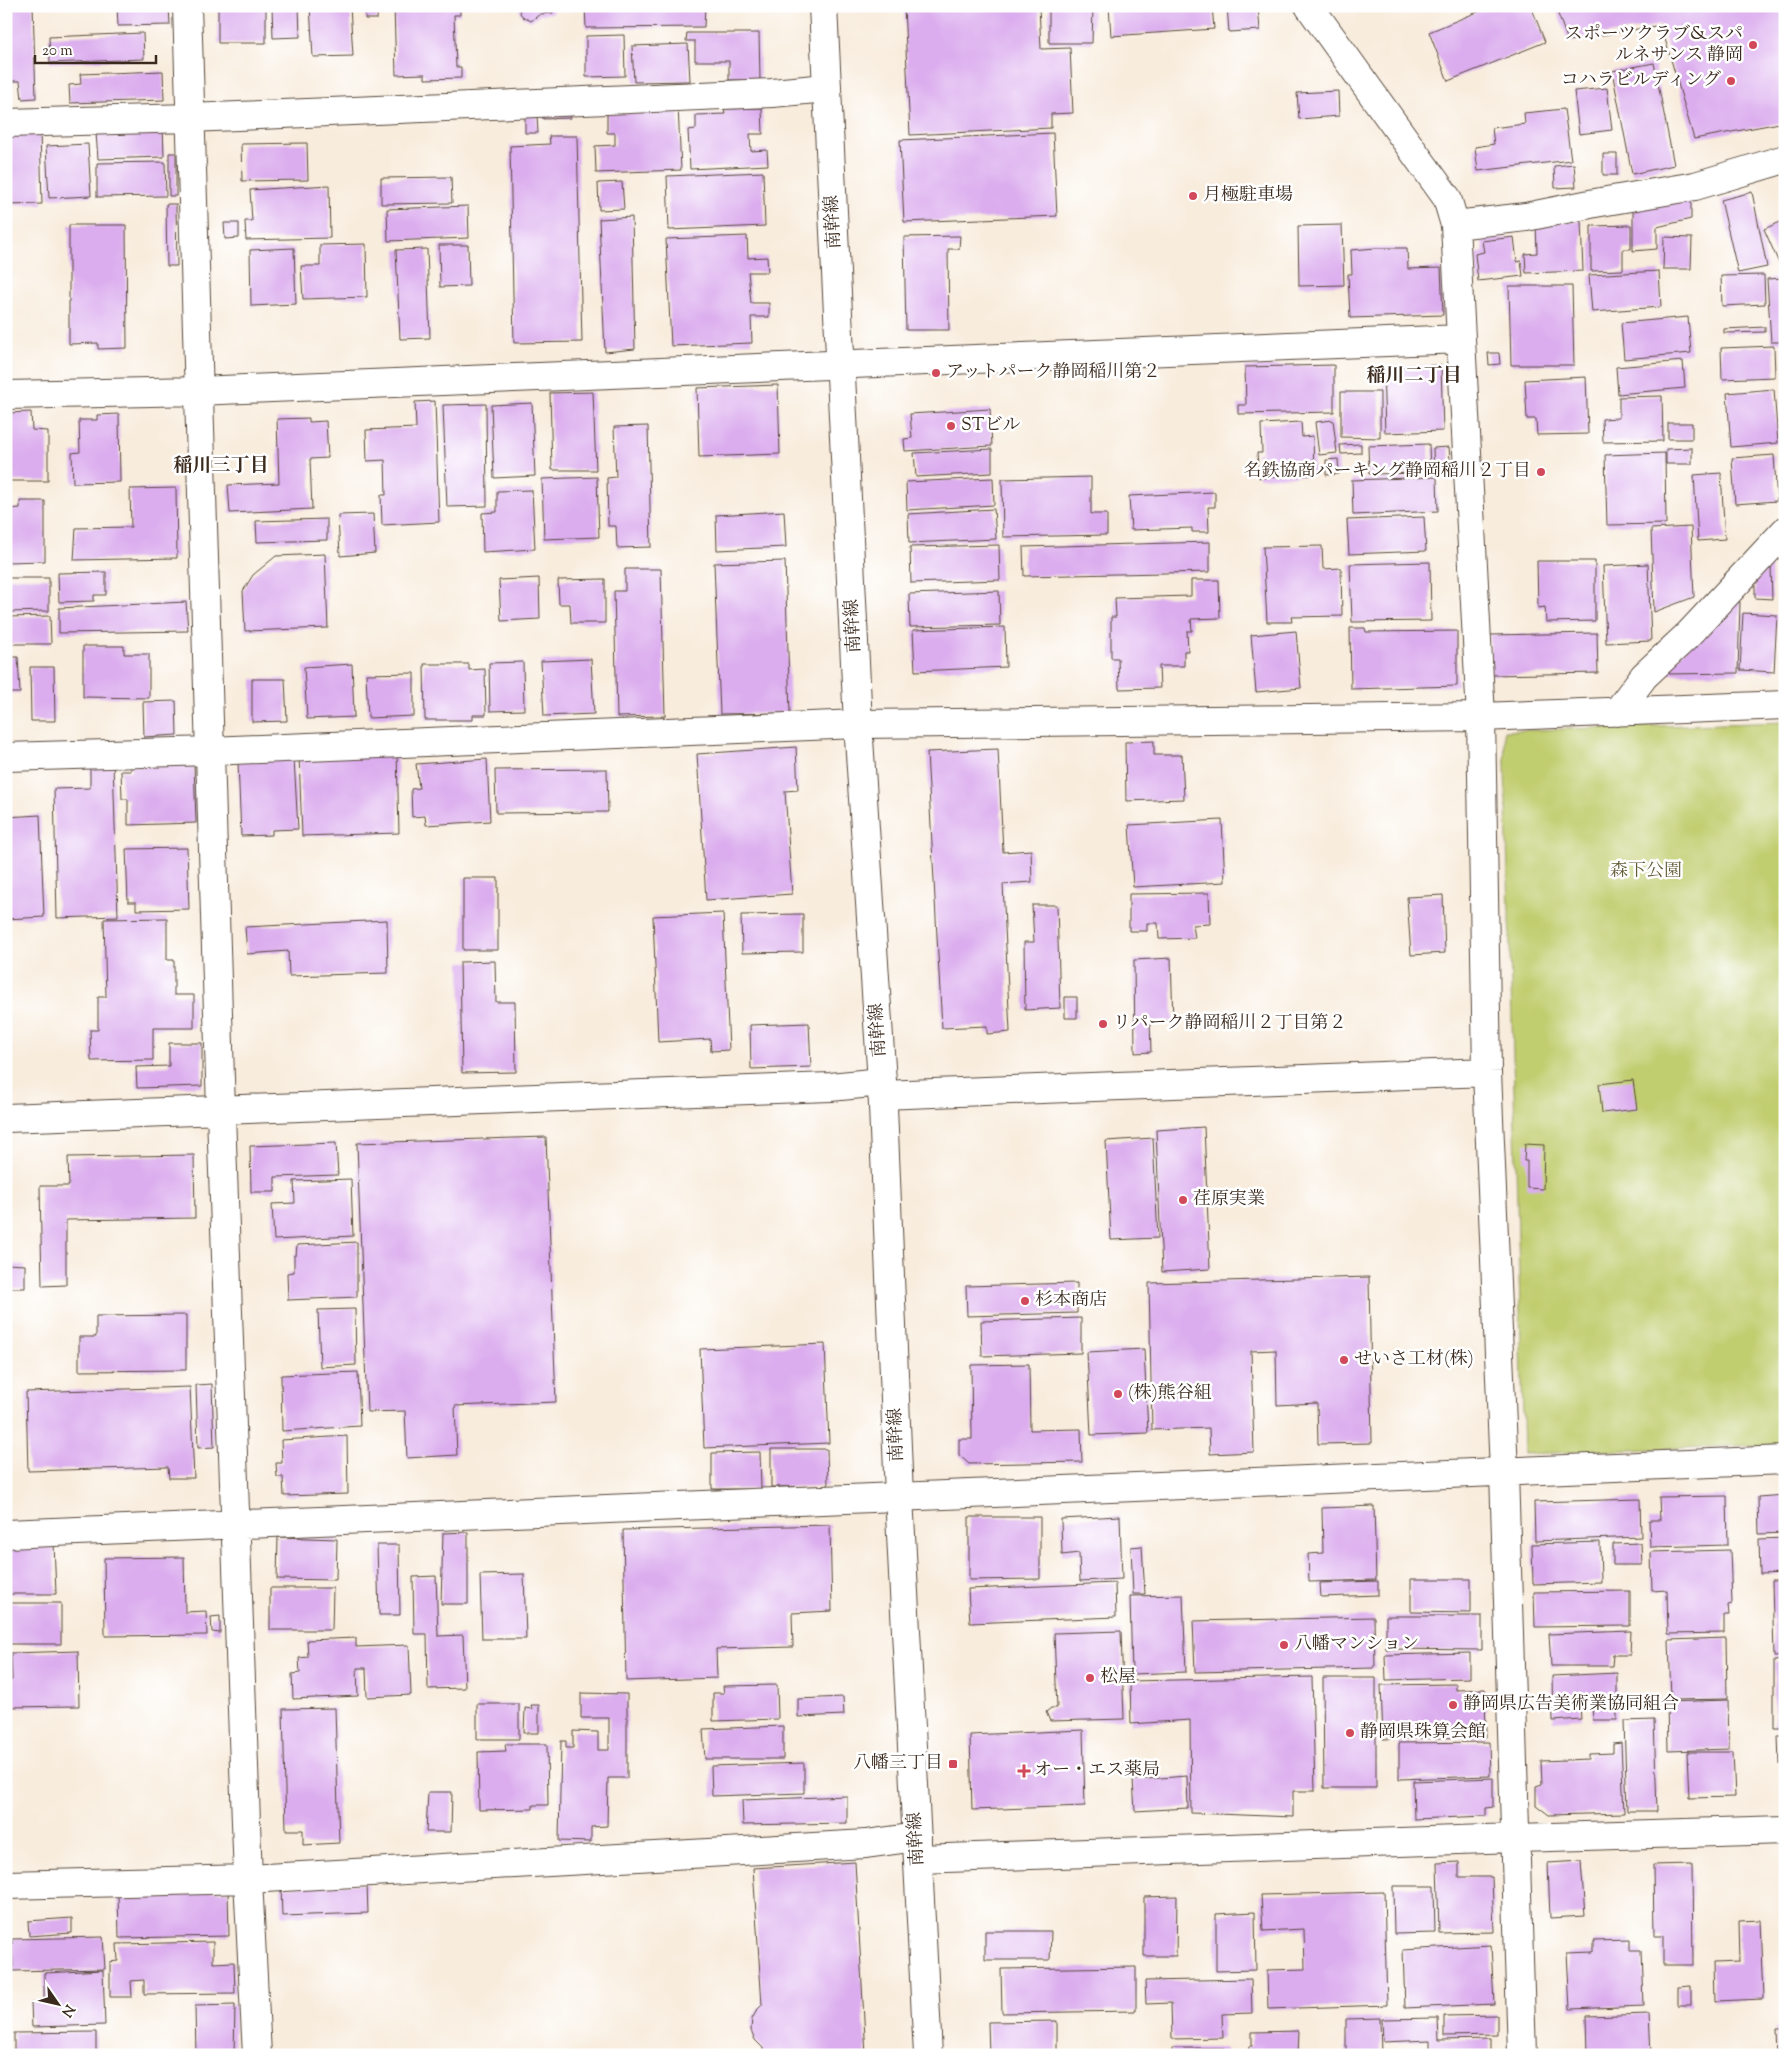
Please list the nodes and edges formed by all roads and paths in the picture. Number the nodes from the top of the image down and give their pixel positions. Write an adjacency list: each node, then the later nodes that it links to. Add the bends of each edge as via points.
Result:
1 (187, 6): 5 (street)
2 (823, 6): 4 (street, 南幹線)
3 (1309, 6): 8 (street, via 1447,198)
4 (827, 88): 5 (street); 10 (street, 南幹線)
5 (190, 118): 6 (street); 11 (street)
6 (6, 123)
7 (1785, 159): 8 (street, via 1695,186 1526,217)
8 (1455, 224): 9 (street)
9 (1461, 339): 10 (street); 16 (street)
10 (840, 365): 11 (street); 17 (street, 南幹線)
11 (198, 391): 12 (street); 18 (street)
12 (6, 396)
13 (1785, 531): 15 (street, via 1689,634 1644,676)
14 (1785, 705): 15 (street)
15 (1617, 712): 16 (street)
16 (1481, 717): 17 (street); 20 (street)
17 (858, 724): 18 (street); 21 (street, 南幹線)
18 (210, 751): 19 (street); 22 (street)
19 (6, 757)
20 (1487, 1072): 21 (street); 25 (street)
21 (882, 1088): 22 (street, via 830,1087); 26 (street, 南幹線)
22 (221, 1110): 23 (street); 27 (street)
23 (6, 1118)
24 (1785, 1460): 25 (street)
25 (1504, 1472): 26 (street); 30 (street)
26 (900, 1496): 27 (street); 31 (street, 南幹線)
27 (237, 1525): 28 (street); 32 (street)
28 (6, 1534)
29 (1785, 1830): 30 (street)
30 (1515, 1838): 31 (street); 36 (street)
31 (918, 1848): 32 (street, via 856,1844); 35 (street, 南幹線)
32 (248, 1879): 33 (street); 34 (street)
33 (6, 1885)
34 (257, 2055)
35 (928, 2055)
36 (1522, 2055)

